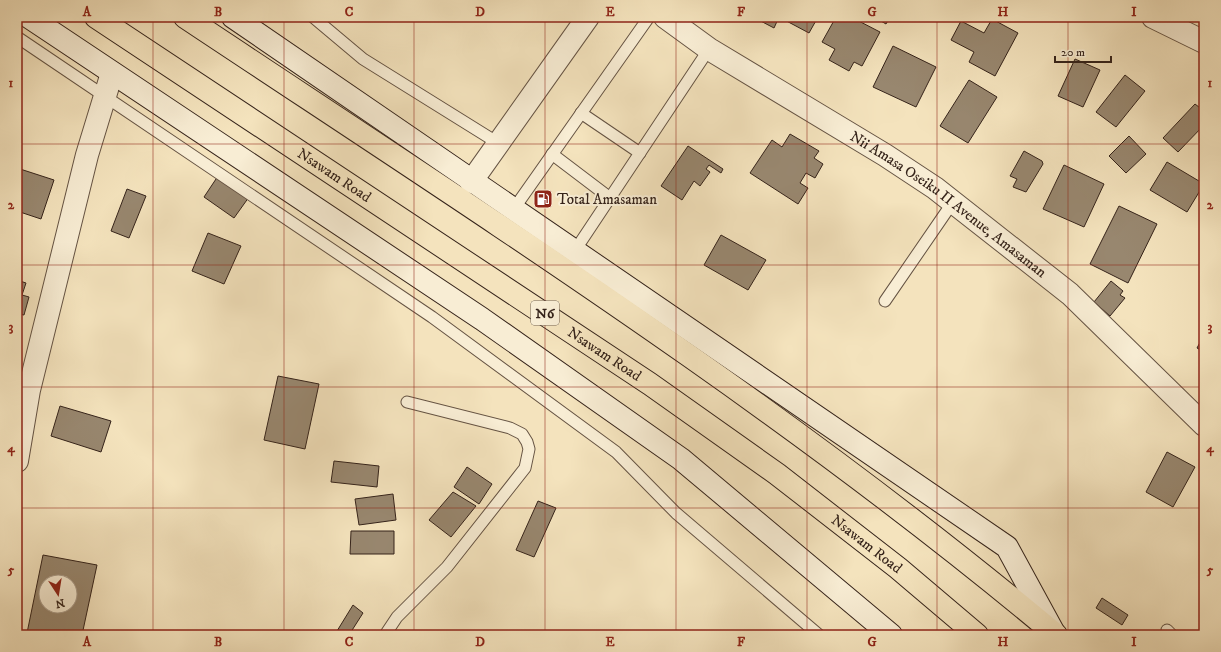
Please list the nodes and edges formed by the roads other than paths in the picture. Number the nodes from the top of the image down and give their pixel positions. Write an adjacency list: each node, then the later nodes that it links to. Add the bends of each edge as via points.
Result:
1 (29, 17): 13 (main road)
2 (96, 17): 32 (highway, Nsawam Road / N6, via 650,384 783,479 898,568)
3 (185, 17): 33 (highway, via 631,314 734,387 961,556)
4 (233, 17): 19 (main road)
5 (313, 17): 16 (lane, via 364,59)
6 (588, 17): 16 (main road)
7 (649, 17): 15 (lane)
8 (665, 17): 12 (main road, Nii Amasa Oseiku II Avenue, Amasaman)
9 (1153, 17): 11 (main road)
10 (17, 37): 14 (lane)
11 (1204, 42)
12 (709, 49): 17 (lane); 21 (main road, Nii Amasa Oseiku II Avenue, Amasaman, via 885,155)
13 (112, 73): 14 (main road); 31 (main road, via 482,319 681,459)
14 (105, 97): 25 (main road); 30 (lane, via 432,317 616,452 676,513)
15 (581, 113): 17 (lane); 18 (lane)
16 (498, 144): 19 (main road)
17 (640, 153): 20 (lane)
18 (552, 154): 20 (lane); 22 (lane)
19 (471, 182): 22 (main road)
20 (610, 198): 23 (lane)
21 (953, 202): 24 (lane); 27 (main road, Nii Amasa Oseiku II Avenue, Amasaman, via 1070,294)
22 (513, 210): 23 (main road)
23 (574, 252): 33 (main road, via 1007,547)
24 (885, 301)
25 (23, 389): 28 (main road)
26 (407, 402): 29 (lane, via 510,428 522,434 529,449 525,468 506,493 447,567 397,617)
27 (1204, 425)
28 (17, 461)
29 (385, 635)
30 (819, 635)
31 (891, 635)
32 (977, 635)
33 (1055, 635)

